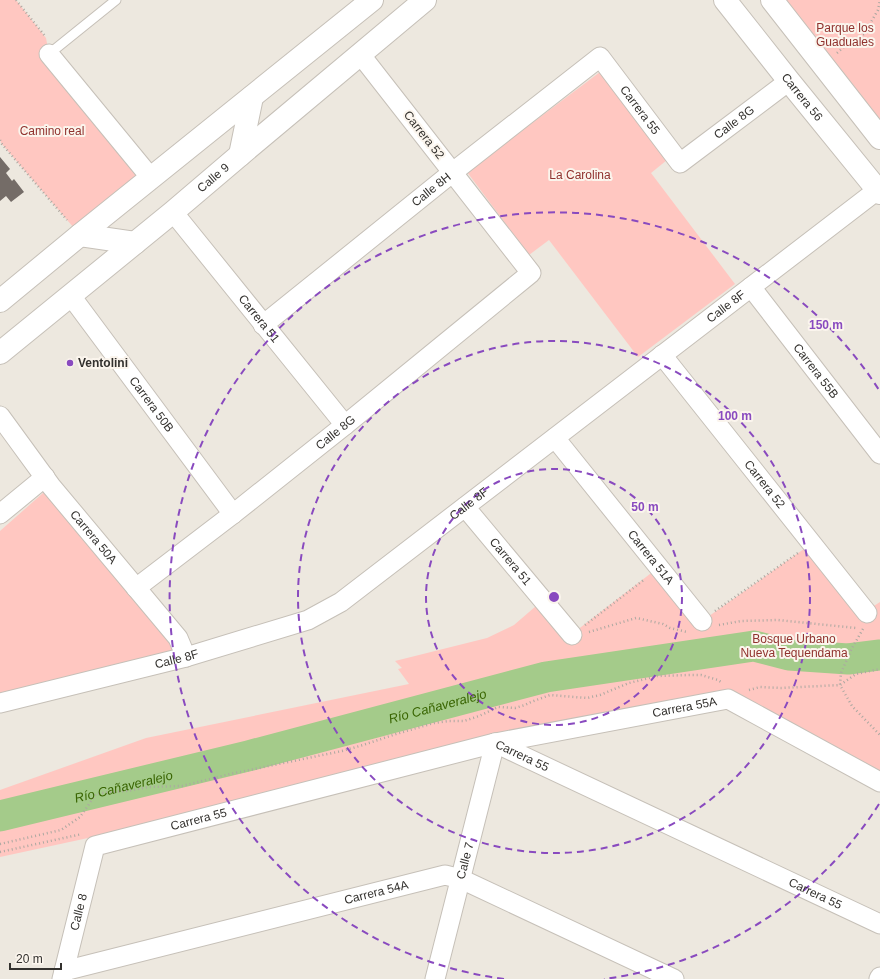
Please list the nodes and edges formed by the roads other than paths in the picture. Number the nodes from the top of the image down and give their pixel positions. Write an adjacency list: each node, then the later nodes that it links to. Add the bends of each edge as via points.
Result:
1 (372, 0): 10 (main road)
2 (425, 0): 7 (main road, Calle 9)
3 (725, 0): 9 (main road, Carrera 56)
4 (772, 0): 11 (main road)
5 (110, 2): 6 (lane)
6 (49, 54): 15 (street)
7 (360, 54): 12 (main road, Calle 9); 14 (street, Carrera 52)
8 (600, 57): 13 (street, Carrera 55); 14 (street, Calle 8H)
9 (789, 81): 13 (street, Calle 8G); 16 (main road, Carrera 56)
10 (252, 97): 12 (main road); 15 (main road)
11 (880, 138)
12 (240, 155): 17 (main road, Calle 9)
13 (680, 163)
14 (452, 172): 20 (street, Carrera 52); 24 (street, Calle 8H)
15 (151, 178): 18 (main road)
16 (879, 190): 21 (street, Calle 8F)
17 (174, 212): 19 (main road, Calle 9); 24 (street, Carrera 51)
18 (80, 236): 19 (main road); 23 (main road)
19 (135, 244): 22 (main road, Calle 9)
20 (531, 273): 28 (street, Calle 8G)
21 (751, 287): 26 (street, Calle 8F); 30 (street, Carrera 55B)
22 (71, 296): 25 (main road, Calle 9); 34 (street, Carrera 50B)
23 (0, 301)
24 (263, 325): 28 (street, Carrera 51)
25 (0, 353)
26 (662, 355): 29 (street, Calle 8F); 36 (street, Carrera 52, via 812,544)
27 (0, 416): 31 (street, Carrera 50A)
28 (345, 425): 34 (street, Calle 8G)
29 (555, 438): 32 (street, Calle 8F); 37 (street, Carrera 51A)
30 (880, 454)
31 (45, 478): 33 (street); 35 (street, Carrera 50A)
32 (465, 507): 38 (street, Carrera 51); 39 (street, Calle 8F, via 341,602 308,620)
33 (0, 514)
34 (233, 514): 35 (street, Calle 8G)
35 (136, 588): 39 (street, Carrera 50A, via 178,638)
36 (866, 623)
37 (703, 626)
38 (572, 635)
39 (186, 656): 40 (street, Calle 8F)
40 (0, 703)
41 (495, 743): 42 (street, Carrera 55A, via 728,699); 43 (street, Carrera 55); 44 (street, Calle 7); 45 (street, Carrera 55)
42 (880, 782)
43 (95, 846): 46 (street, Calle 8)
44 (461, 879): 46 (street, Carrera 54A, via 445,875); 47 (street, Calle 7); 48 (street, Carrera 54A)
45 (880, 924)
46 (63, 975)
47 (435, 979)
48 (674, 979)

